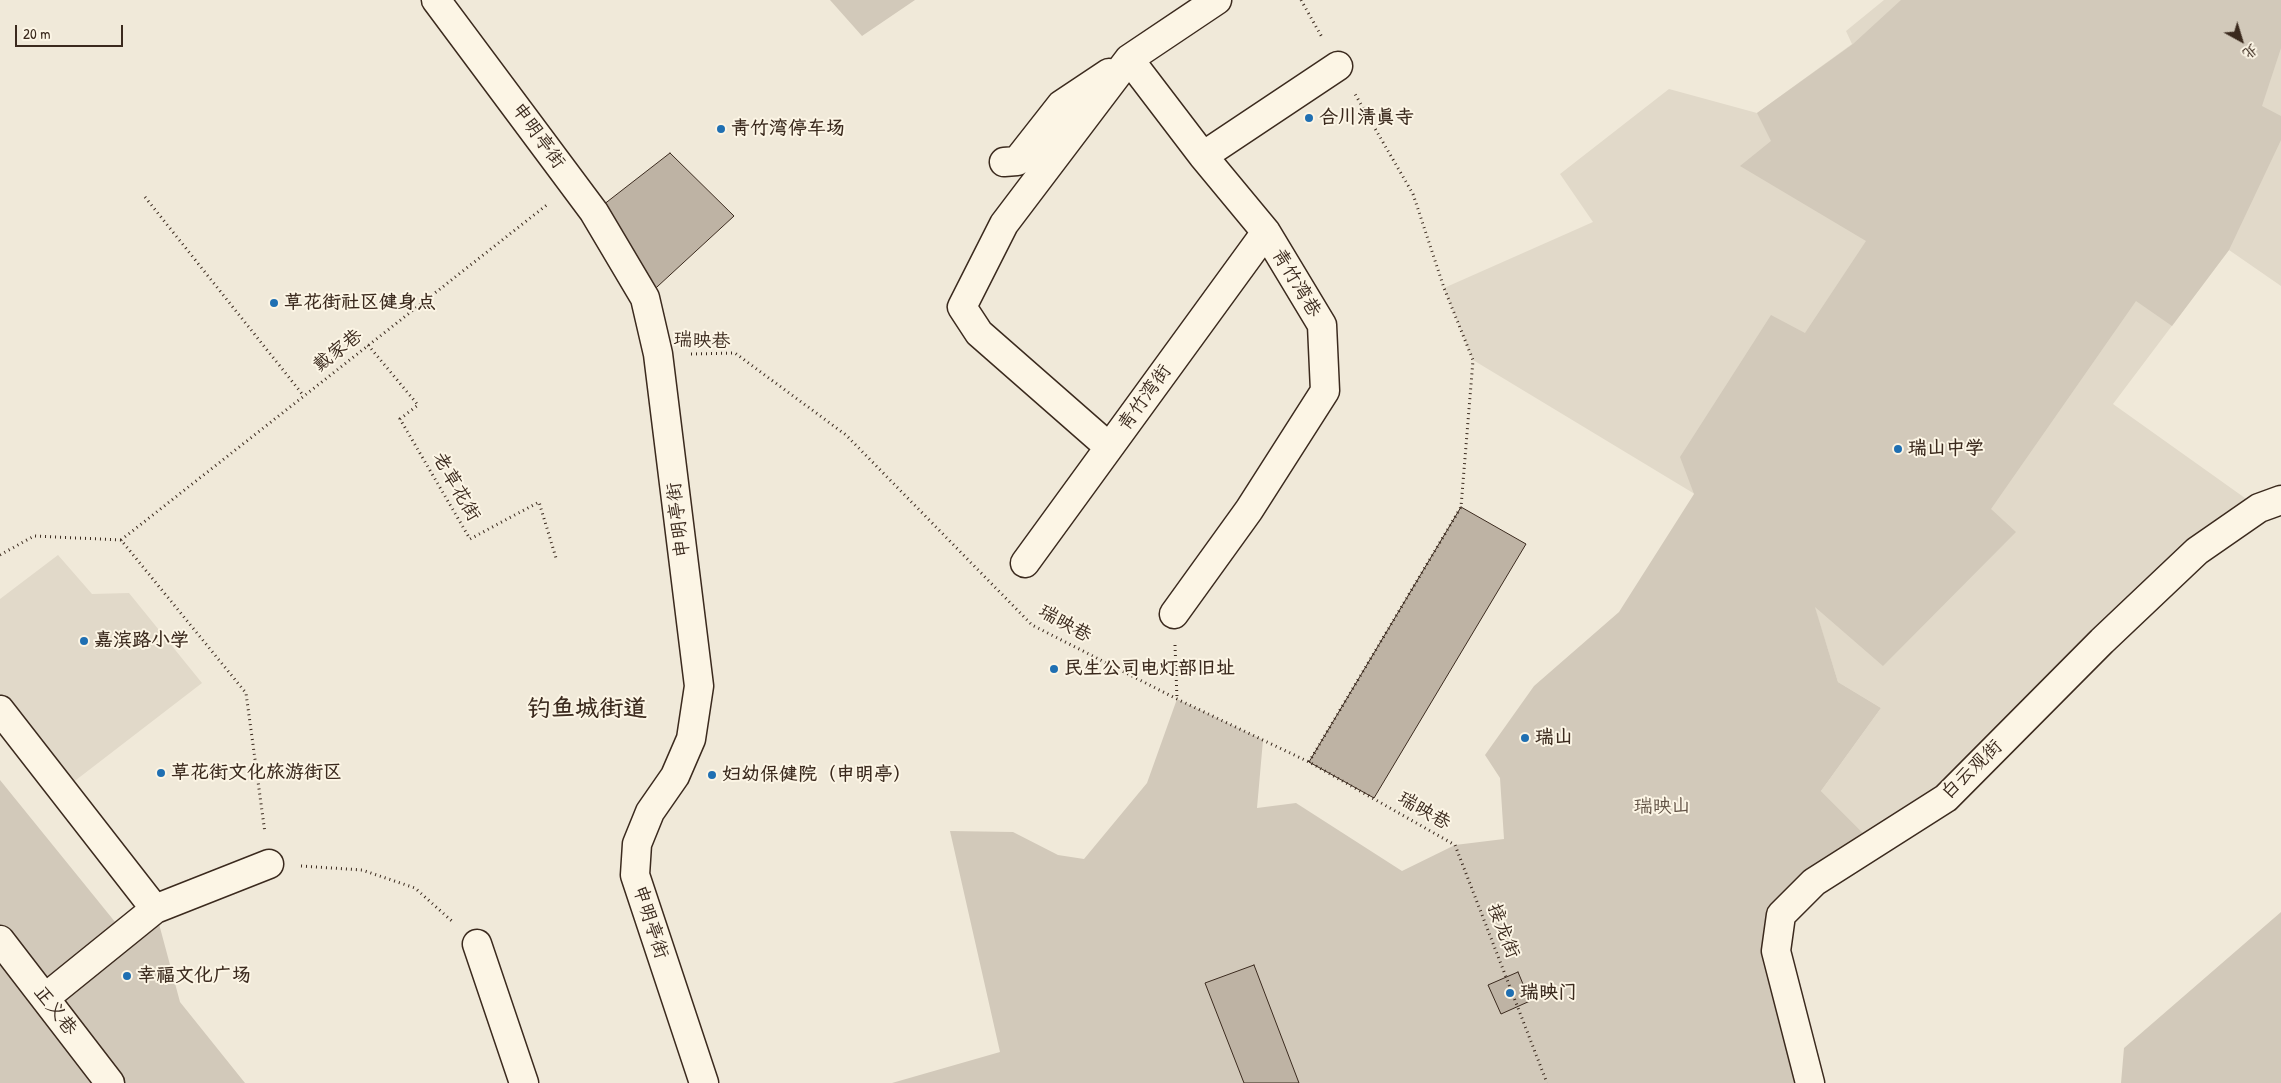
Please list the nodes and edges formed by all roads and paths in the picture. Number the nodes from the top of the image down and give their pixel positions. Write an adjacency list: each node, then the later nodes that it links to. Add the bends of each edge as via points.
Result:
1 (436, 0): 8 (street, 申明亭街)
2 (1202, 5): 3 (street)
3 (1129, 59): 5 (street, 青竹湾巷); 7 (street, via 1061,105 1016,161); 14 (street, via 1004,224 962,307 979,333)
4 (1338, 66): 5 (street)
5 (1203, 156): 10 (street, 青竹湾巷)
6 (1393, 156): 23 (path, via 1413,194 1444,288 1473,360 1461,508)
7 (1004, 162)
8 (573, 184): 11 (path, 戴家巷); 12 (street, 申明亭街, via 594,212 645,298)
9 (145, 197): 13 (path)
10 (1266, 232): 14 (street, 青竹湾街); 20 (street, 青竹湾巷, via 1322,326 1325,392 1249,510)
11 (368, 345): 13 (path, 戴家巷); 18 (path, 老草花街, via 418,405 400,419 470,539 539,502)
12 (658, 354): 21 (path, 瑞映巷, via 735,353 846,435 1032,625); 32 (street, 申明亭街, via 698,686 691,740 675,776 650,812 637,844 635,874)
13 (303, 395): 16 (path, 戴家巷)
14 (1109, 446): 19 (street, 青竹湾街)
15 (2281, 500): 34 (street, 白云观街, via 2259,508 2197,551 1946,798 1814,882 1781,915 1776,951)
16 (121, 540): 17 (path, via 34,536); 25 (path, via 246,694)
17 (0, 554)
18 (556, 558)
19 (1024, 563)
20 (1174, 614): 21 (path)
21 (1177, 699): 23 (path, 瑞映巷)
22 (0, 710): 26 (street)
23 (1309, 762): 24 (path, 瑞映巷)
24 (1455, 845): 33 (path, 接龙街)
25 (269, 864): 26 (street); 28 (path, via 362,870 415,888)
26 (155, 909): 29 (street)
27 (0, 940): 29 (street, 正义巷)
28 (477, 944): 31 (street)
29 (44, 998): 30 (street, 正义巷)
30 (110, 1083)
31 (524, 1083)
32 (704, 1083)
33 (1547, 1083)
34 (1810, 1083)

